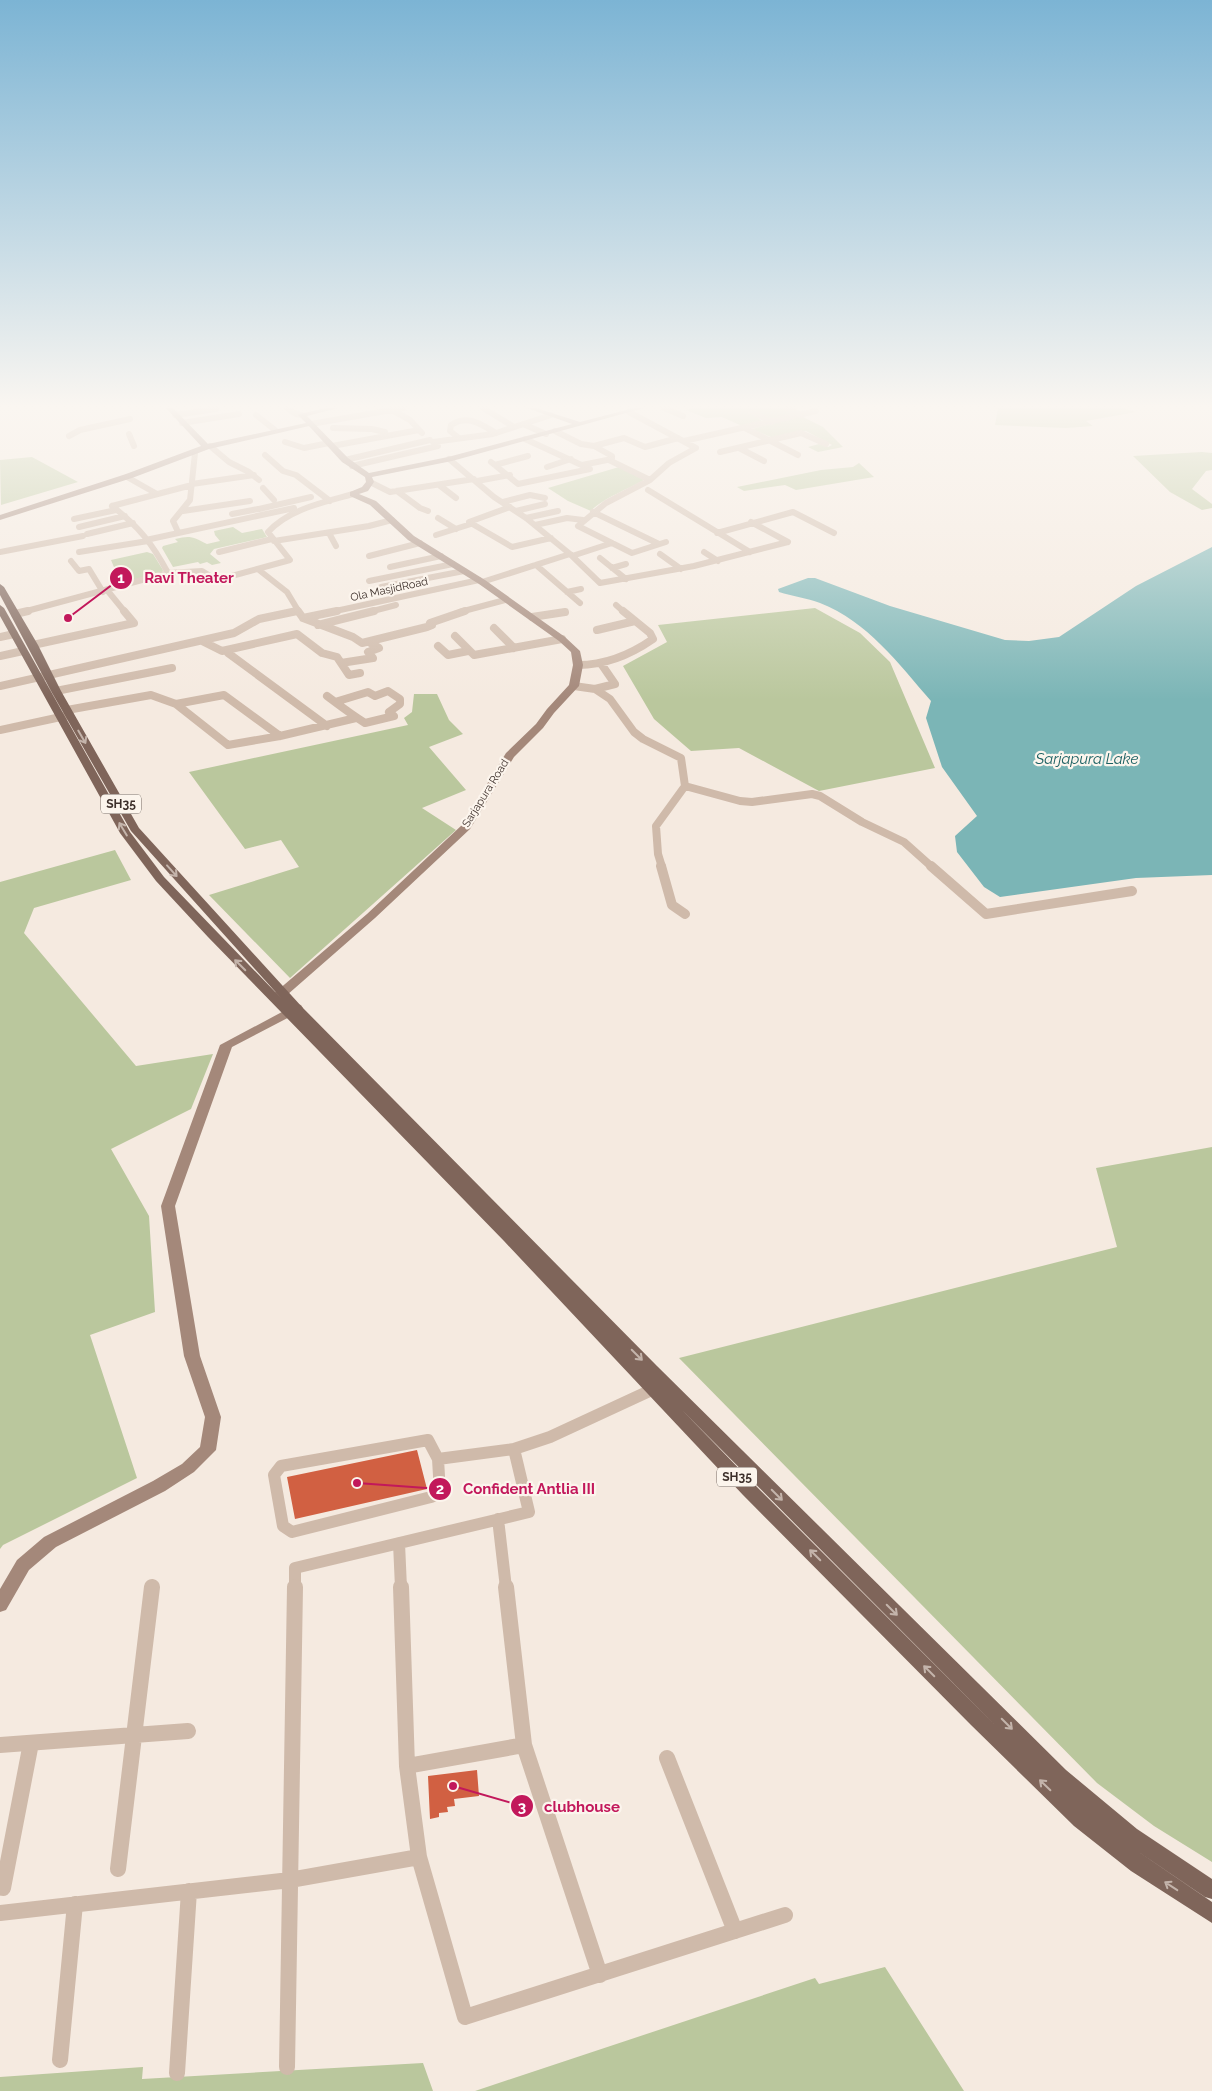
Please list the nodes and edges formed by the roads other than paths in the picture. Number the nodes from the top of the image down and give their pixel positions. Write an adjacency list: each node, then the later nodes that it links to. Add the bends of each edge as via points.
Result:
1 (27, 506): 22 (street)
2 (31, 506): 25 (street)
3 (114, 506): 17 (street)
4 (186, 506): 18 (street)
5 (239, 506): 18 (street)
6 (248, 506): 36 (street)
7 (255, 506): 23 (street)
8 (306, 506): 23 (street)
9 (318, 506): 44 (street, via 284,517 272,526 268,532)
10 (376, 506): 29 (street)
11 (417, 506): 19 (street)
12 (508, 506): 16 (street)
13 (527, 506): 16 (street)
14 (604, 506): 21 (street)
15 (673, 506): 39 (street)
16 (513, 509): 27 (street); 33 (street, via 469,522)
17 (116, 510): 24 (street); 28 (street)
18 (183, 511): 36 (street, via 173,522)
19 (428, 511)
20 (558, 511): 27 (street)
21 (593, 512): 30 (street); 48 (street)
22 (0, 513)
23 (265, 515): 36 (street)
24 (125, 516): 32 (street); 35 (street)
25 (0, 518)
26 (438, 518): 37 (street)
27 (526, 518): 34 (street)
28 (74, 519)
29 (392, 520): 38 (street); 46 (street)
30 (583, 520): 34 (street, via 571,518); 47 (street, via 578,526)
31 (752, 522): 39 (street); 40 (street, via 793,512); 54 (street, via 788,542)
32 (133, 523): 43 (street); 50 (street)
33 (471, 524): 37 (street); 42 (street, via 512,547)
34 (535, 525): 42 (street)
35 (79, 527)
36 (176, 529): 43 (street)
37 (456, 529): 41 (street)
38 (329, 533): 44 (street); 49 (street)
39 (717, 533): 54 (street)
40 (834, 533)
41 (436, 535)
42 (551, 538): 56 (street)
43 (147, 540): 51 (street); 70 (street)
44 (273, 540): 52 (street); 68 (street, via 290,560)
45 (666, 542): 48 (street)
46 (420, 543): 57 (street); 58 (street)
47 (612, 543): 48 (street, via 632,553); 56 (street, Ola MasjidRoad)
48 (658, 544)
49 (336, 546)
50 (0, 552)
51 (79, 552)
52 (219, 552)
53 (704, 552): 61 (street)
54 (750, 552): 61 (street)
55 (660, 554): 67 (street)
56 (571, 555): 64 (street, Ola MasjidRoad); 71 (street, via 600,583)
57 (369, 556)
58 (441, 556): 62 (street); 65 (street)
59 (600, 558): 66 (street)
60 (70, 561): 77 (street, via 79,571 89,569)
61 (718, 561): 67 (street)
62 (453, 564): 69 (street); 73 (street)
63 (626, 564): 66 (street)
64 (536, 565): 72 (street, Ola MasjidRoad); 78 (street)
65 (390, 567)
66 (612, 568): 71 (street)
67 (681, 569): 71 (street)
68 (259, 570): 70 (street, via 217,580 202,570); 84 (street, via 287,592)
69 (464, 571): 72 (street); 75 (street)
70 (168, 573): 77 (street)
71 (626, 580)
72 (481, 581): 79 (street); 87 (street, Ola MasjidRoad)
73 (369, 582)
74 (0, 586): 88 (main road, SH35)
75 (381, 587)
76 (581, 589): 78 (street)
77 (105, 591): 88 (street); 99 (street, via 134,623)
78 (567, 592): 80 (street)
79 (505, 600): 86 (street); 98 (street, via 452,614 427,627)
80 (580, 603)
81 (396, 605): 90 (street)
82 (616, 605): 89 (street)
83 (0, 608): 88 (main road, SH35)
84 (297, 611): 87 (street); 97 (street, via 259,619 234,632)
85 (565, 612): 86 (street)
86 (532, 617): 96 (street)
87 (303, 618): 90 (street)
88 (14, 620): 93 (main road, SH35); 99 (main road, SH35)
89 (635, 621): 92 (street); 108 (street, via 653,639)
90 (318, 625): 98 (street, via 362,643)
91 (494, 628): 101 (street)
92 (597, 630)
93 (14, 634): 95 (street); 102 (main road, SH35)
94 (455, 636): 103 (street)
95 (0, 638)
96 (562, 639): 101 (street); 107 (street, via 574,651)
97 (202, 641): 106 (street, via 222,651 297,634); 111 (street)
98 (370, 642): 106 (street, via 379,648 368,652 374,658)
99 (33, 645): 111 (main road, SH35)
100 (438, 646): 103 (street, via 448,655)
101 (514, 648): 103 (street, via 474,655)
102 (23, 651): 105 (street); 111 (main road, SH35)
103 (468, 651)
104 (228, 653): 121 (street)
105 (0, 656)
106 (342, 663): 110 (street, via 349,675)
107 (578, 665): 108 (street); 113 (street)
108 (602, 665): 114 (street, via 615,684)
109 (172, 668): 115 (street)
110 (360, 673)
111 (44, 677): 112 (street); 115 (main road, SH35); 119 (main road, SH35)
112 (0, 686)
113 (574, 686): 114 (street); 127 (street, Sarjapura Road, via 510,755 466,827)
114 (595, 689): 124 (street, via 610,699 634,732 681,758)
115 (56, 691): 119 (main road, SH35)
116 (327, 696): 117 (street)
117 (336, 702): 120 (street); 120 (street, via 368,692 375,696 388,692 400,699 400,704 389,712 394,716 365,723)
118 (176, 704): 119 (street, via 151,695); 123 (street, via 224,695); 123 (street, via 228,745)
119 (65, 714): 122 (street); 127 (main road, SH35, via 125,832 160,879)
120 (356, 718): 121 (street)
121 (327, 726): 123 (street)
122 (0, 730)
123 (280, 736)
124 (685, 786): 125 (street, via 752,802 812,794 820,796 862,822 904,842 986,914); 126 (street, via 656,826 658,854 672,905)
125 (1132, 891)
126 (685, 914)
127 (279, 996): 128 (main road, SH35)
128 (292, 1010): 129 (main road, SH35, via 502,1231); 135 (street, via 226,1045 168,1206 192,1356 214,1418 208,1450 188,1468 159,1486 50,1542 23,1565)
129 (659, 1386): 130 (street, via 550,1437); 147 (main road, SH35, one-way to 147, via 1059,1776 1130,1835); 151 (main road, SH35, one-way to 129, via 1138,1864 1081,1820 770,1510)
130 (514, 1449): 131 (street); 132 (street, via 529,1512)
131 (438, 1459): 131 (street, via 440,1493 431,1498 292,1532 283,1526 274,1474 281,1466 428,1440)
132 (498, 1519): 133 (street); 140 (street)
133 (399, 1543): 142 (street); 145 (street, via 295,1568)
134 (152, 1586): 137 (street)
135 (0, 1605)
136 (188, 1731): 137 (street)
137 (134, 1735): 138 (street); 144 (street)
138 (31, 1743): 139 (street); 146 (street)
139 (0, 1745)
140 (524, 1745): 142 (street); 154 (street)
141 (667, 1758): 153 (street)
142 (406, 1766): 143 (street)
143 (419, 1857): 145 (street); 154 (street, via 464,2017)
144 (118, 1869)
145 (290, 1880): 148 (street); 156 (street)
146 (3, 1888)
147 (1212, 1890)
148 (189, 1892): 149 (street); 157 (street)
149 (75, 1904): 150 (street); 155 (street)
150 (0, 1913)
151 (1212, 1913)
152 (785, 1915): 153 (street)
153 (735, 1931): 154 (street)
154 (600, 1975)
155 (60, 2060)
156 (288, 2067)
157 (177, 2073)

